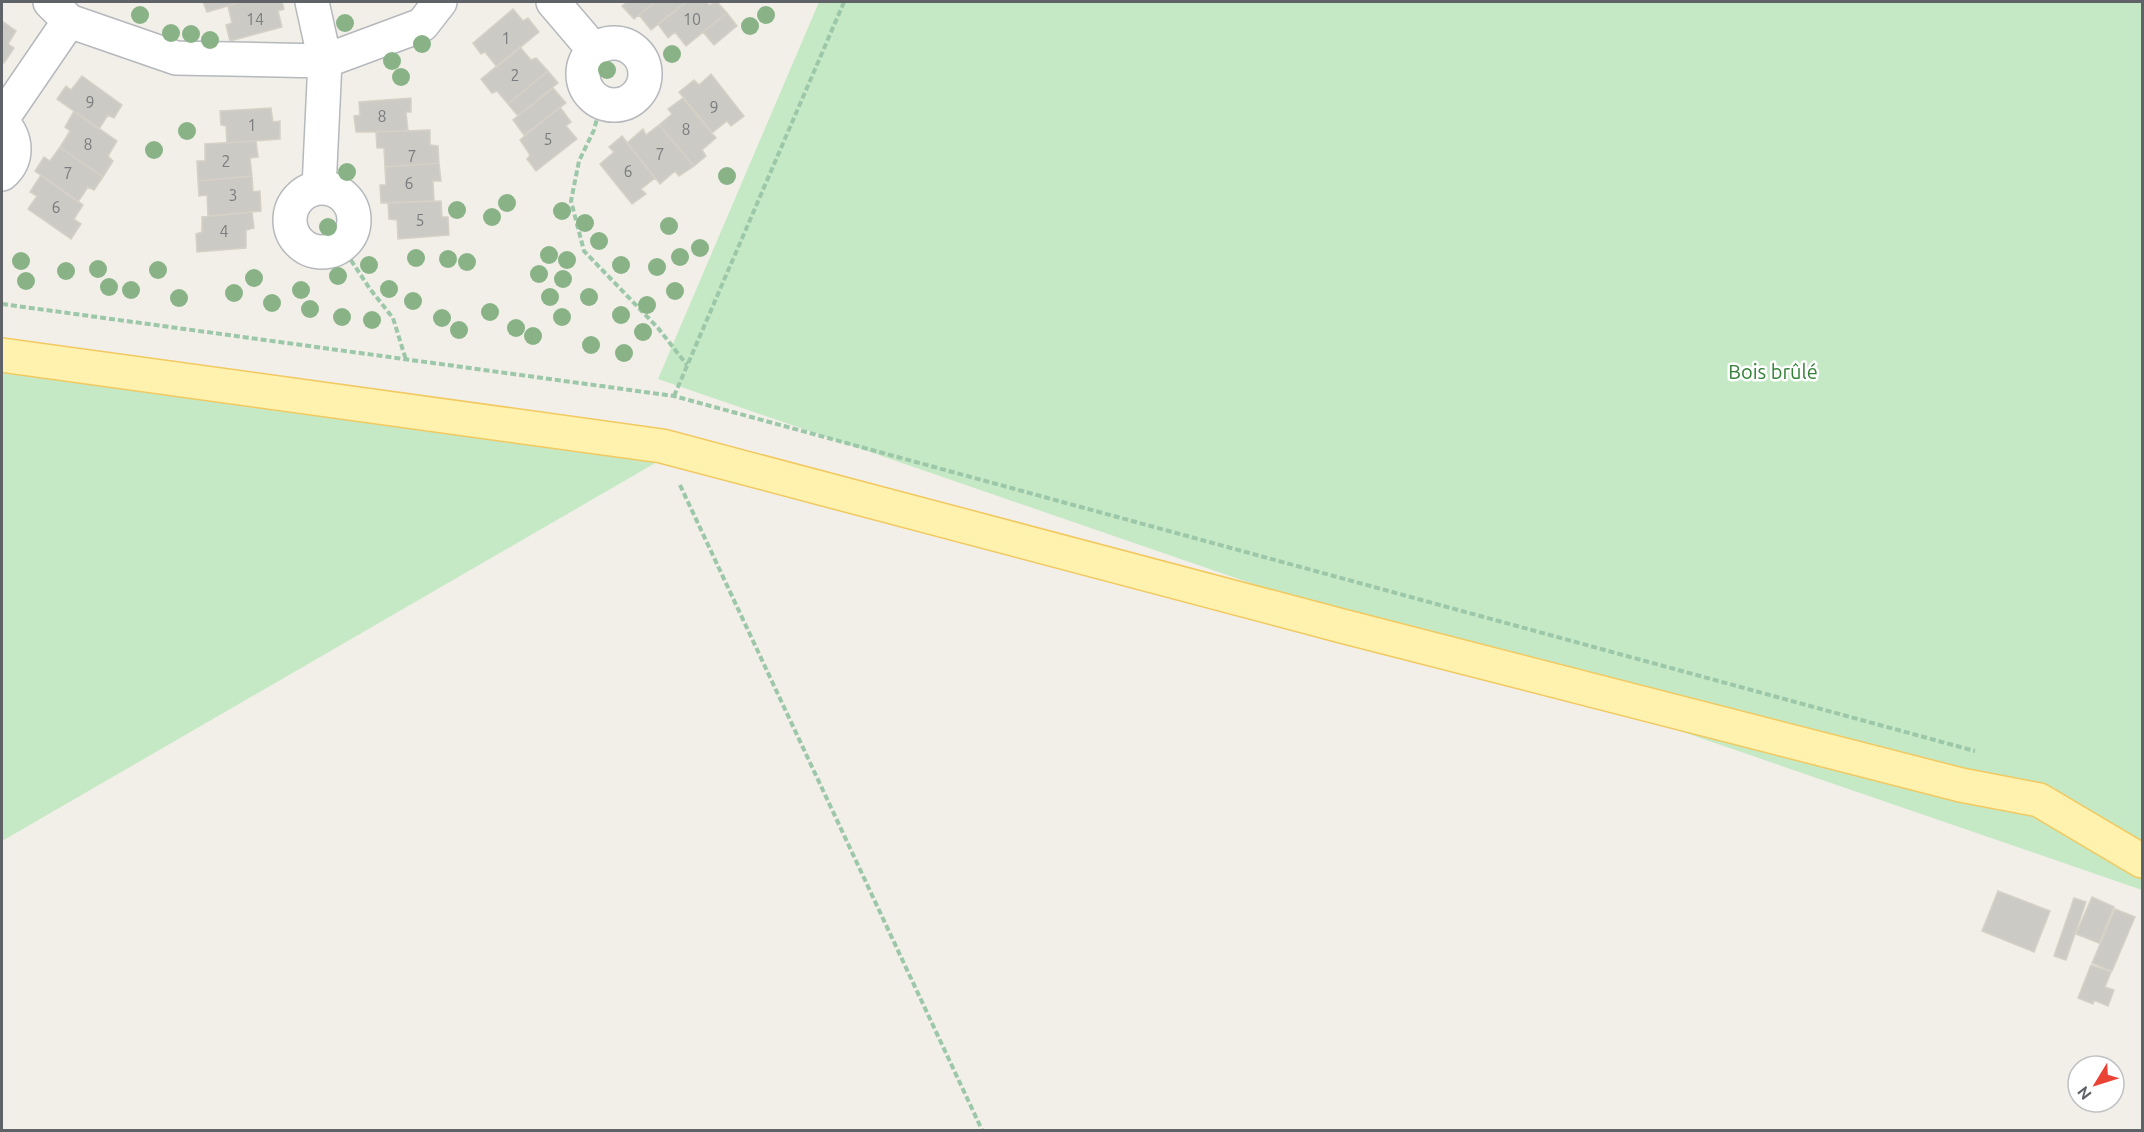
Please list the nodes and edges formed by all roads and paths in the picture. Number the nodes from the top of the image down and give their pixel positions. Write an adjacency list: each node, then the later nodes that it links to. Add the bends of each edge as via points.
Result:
1 (312, 2): 7 (street)
2 (440, 2): 7 (street, via 422,25)
3 (553, 2): 6 (street)
4 (844, 2): 15 (path)
5 (59, 11): 7 (street, via 176,58); 9 (street)
6 (594, 50): 8 (street, via 586,57 582,79 592,98); 8 (street, via 612,42 623,44 639,55 646,74 632,100 612,106)
7 (325, 61): 11 (street)
8 (602, 103): 15 (path, via 579,161 571,201 584,251 658,328)
9 (2, 121): 10 (street, via 13,138 14,149 13,159)
10 (2, 174)
11 (319, 188): 12 (street, via 338,193 351,208 352,228); 12 (street, via 308,191 293,205 290,226 302,244 311,249 321,252)
12 (341, 245): 14 (path, via 393,318)
13 (2, 355): 17 (main road)
14 (406, 360)
15 (687, 366): 16 (path)
16 (674, 396)
17 (662, 446): 18 (main road, via 1353,629 1961,785 2039,800); 19 (path)
18 (2142, 861)
19 (982, 1131)

